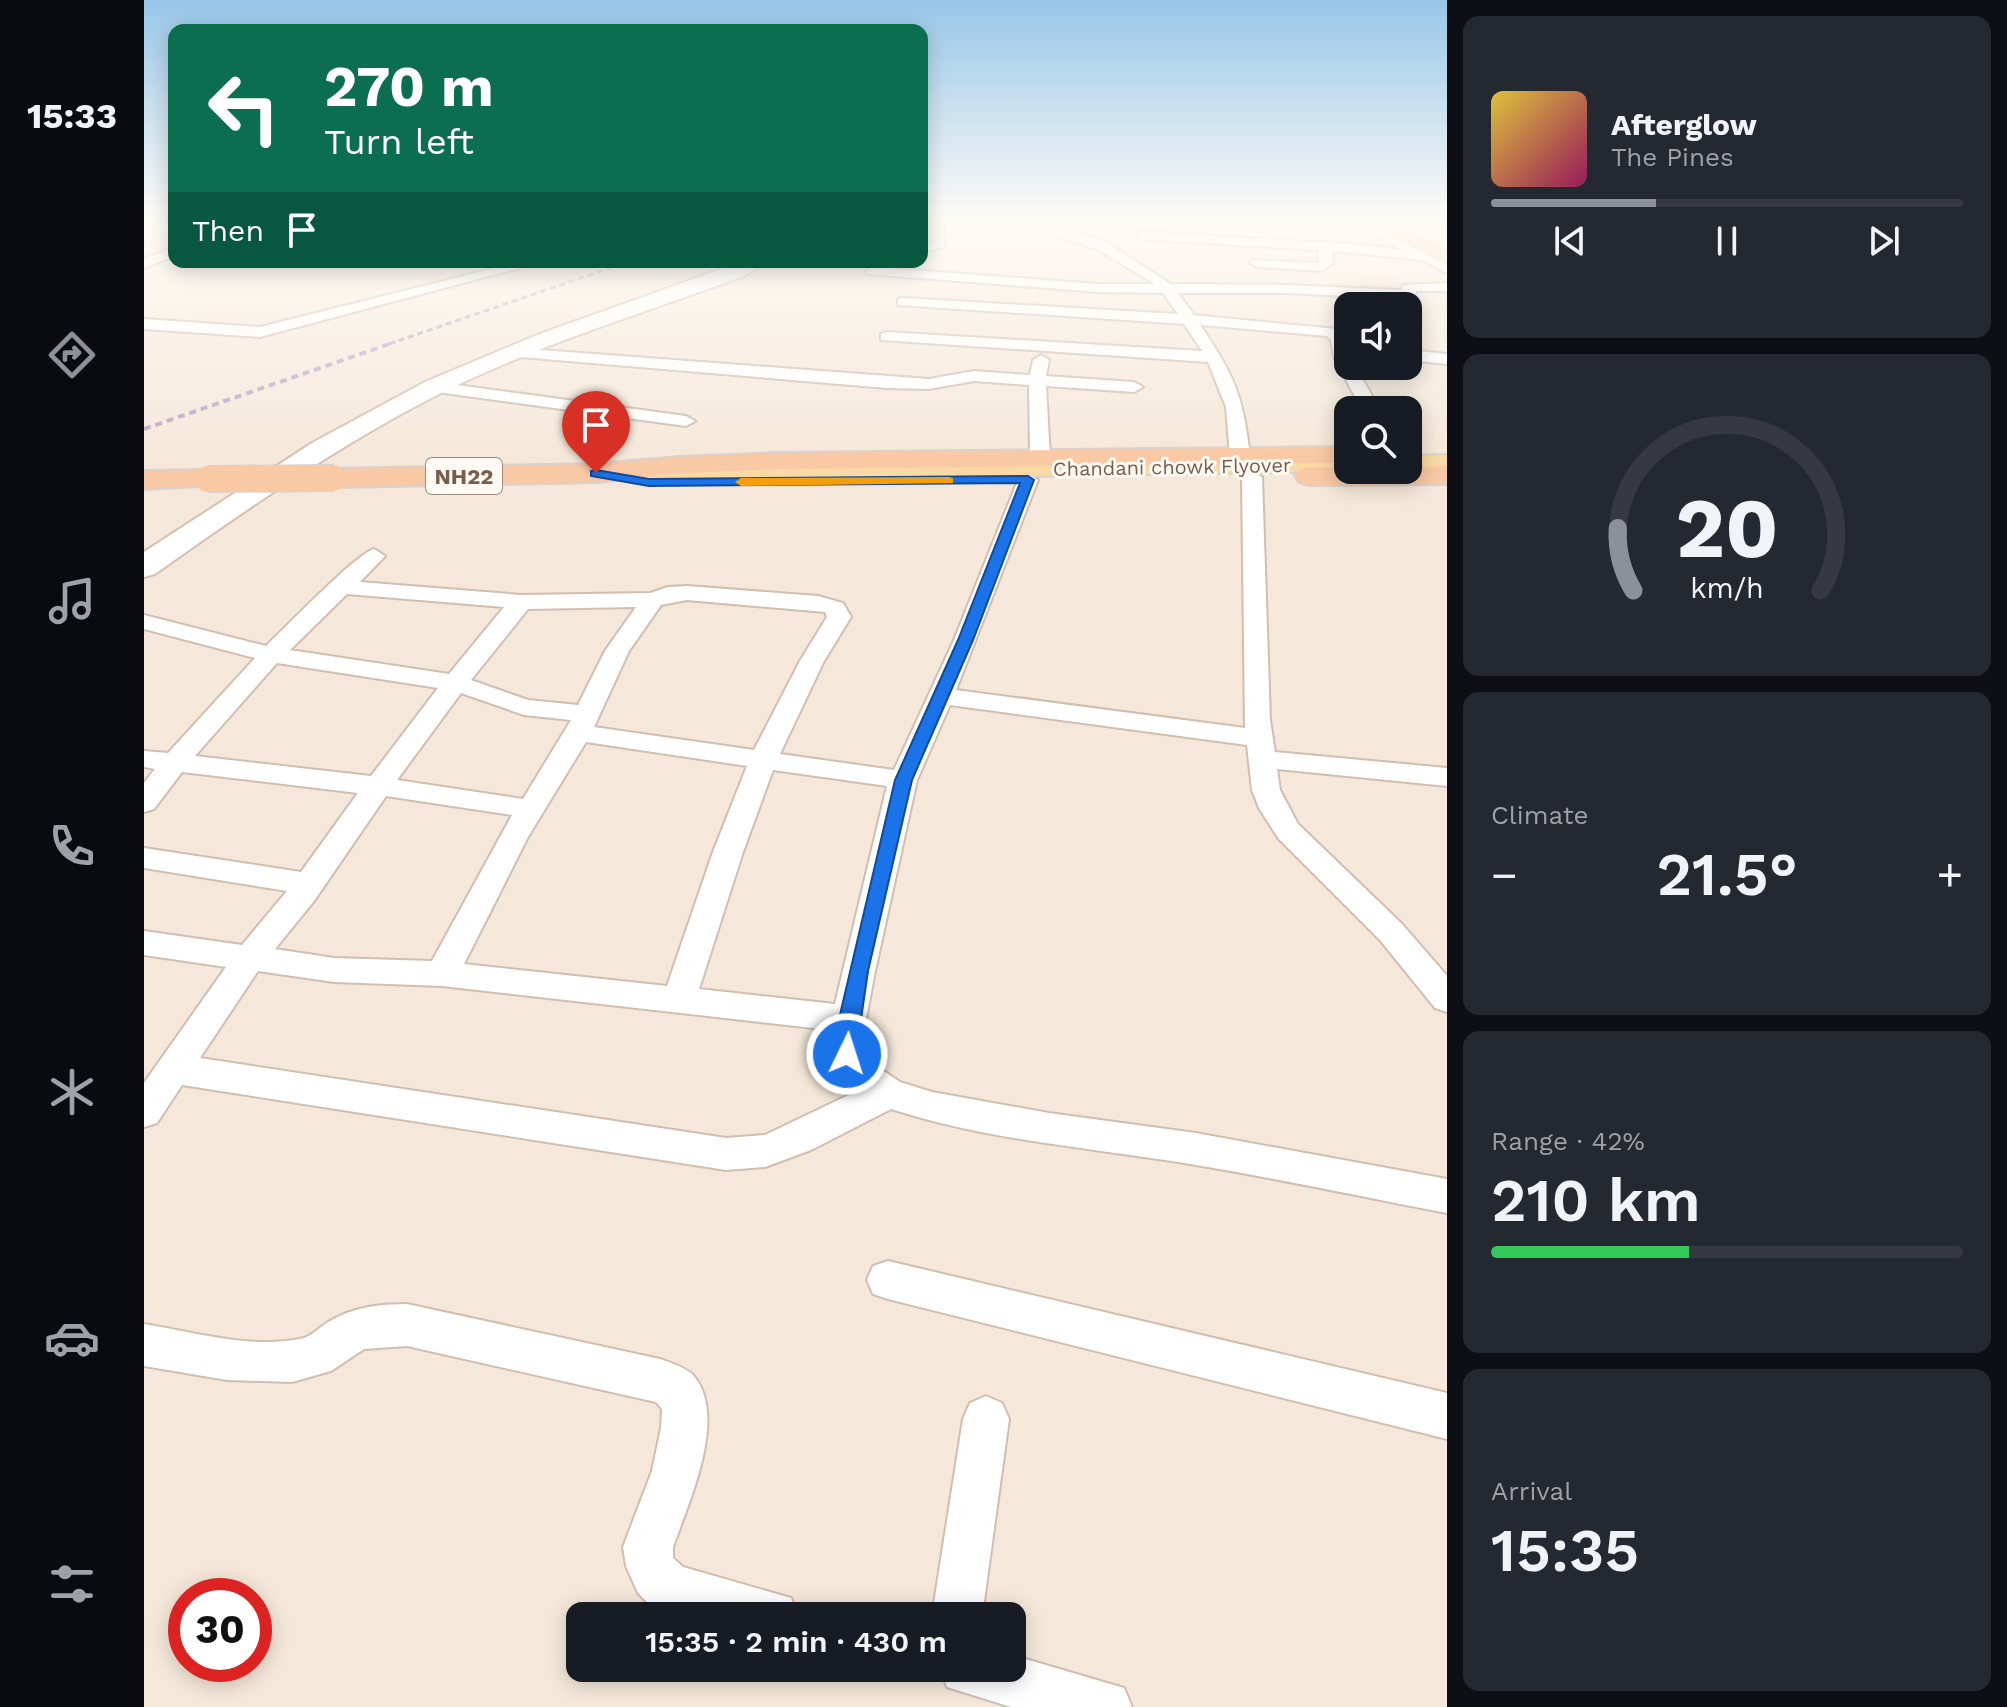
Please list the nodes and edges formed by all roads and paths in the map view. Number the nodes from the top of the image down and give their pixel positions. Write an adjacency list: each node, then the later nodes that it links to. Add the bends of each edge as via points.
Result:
1 (392, 298): 7 (street, via 260,332)
2 (667, 298): 11 (main road)
3 (1173, 298): 6 (street)
4 (903, 302): 5 (street)
5 (1051, 311): 6 (street); 10 (street)
6 (1188, 320): 8 (street); 13 (street)
7 (144, 324)
8 (1334, 334)
9 (887, 337): 10 (street)
10 (1044, 348): 13 (street); 15 (street)
11 (515, 353): 15 (street, via 898,383 974,376); 16 (main road)
12 (1422, 356): 14 (street)
13 (1214, 357): 25 (street, via 1233,398)
14 (1447, 359)
15 (1037, 380): 17 (street); 26 (street)
16 (435, 387): 18 (street); 31 (main road, via 302,462)
17 (1134, 387)
18 (686, 421)
19 (1422, 454): 20 (highway)
20 (1447, 454)
21 (1334, 457): 25 (highway, NH22)
22 (1447, 463): 23 (main road)
23 (1422, 464)
24 (1334, 465): 27 (main road, Chandani chowk Flyover)
25 (1246, 466): 26 (highway, NH22); 28 (highway, NH22); 40 (street)
26 (1034, 469): 27 (highway, NH22, via 649,482); 38 (street)
27 (596, 473): 29 (highway, NH22, bridge)
28 (1447, 475)
29 (144, 480)
30 (374, 556): 32 (street)
31 (144, 567)
32 (339, 587): 34 (street); 36 (street)
33 (653, 600): 34 (street); 39 (street, via 617,651); 42 (street, via 687,593 835,608 839,617)
34 (521, 602): 37 (street)
35 (144, 622): 36 (street)
36 (271, 655): 37 (street); 43 (street)
37 (456, 683): 39 (street); 46 (street)
38 (941, 696): 40 (street); 45 (street)
39 (582, 724): 42 (street); 48 (street)
40 (1259, 749): 44 (street); 54 (street, via 1269,799 1288,831 1391,932)
41 (144, 759): 43 (street)
42 (764, 759): 45 (street); 55 (street)
43 (175, 762): 46 (street); 47 (street)
44 (1447, 777)
45 (903, 780): 56 (street)
46 (378, 786): 48 (street); 50 (street)
47 (144, 803)
48 (531, 809): 53 (street)
49 (144, 858): 50 (street)
50 (309, 884): 52 (street)
51 (144, 943): 52 (street)
52 (250, 957): 53 (street, via 334,970); 57 (street)
53 (442, 974): 55 (street)
54 (1447, 999)
55 (679, 1000): 56 (street)
56 (849, 1019): 58 (street, via 847,1054 860,1074)
57 (174, 1069): 58 (street, via 726,1154 765,1151 798,1139); 59 (street)
58 (888, 1093): 60 (street, via 932,1107 1049,1129 1196,1149)
59 (144, 1112)
60 (1447, 1196)
61 (888, 1280): 63 (street)
62 (144, 1345): 65 (street, via 287,1361 315,1357 360,1329 407,1325 674,1387 682,1397 684,1435 648,1547 648,1565 670,1589)
63 (1447, 1416)
64 (986, 1419): 66 (street)
65 (720, 1602)
66 (959, 1602)
67 (1016, 1682): 68 (street)
68 (1105, 1707)

